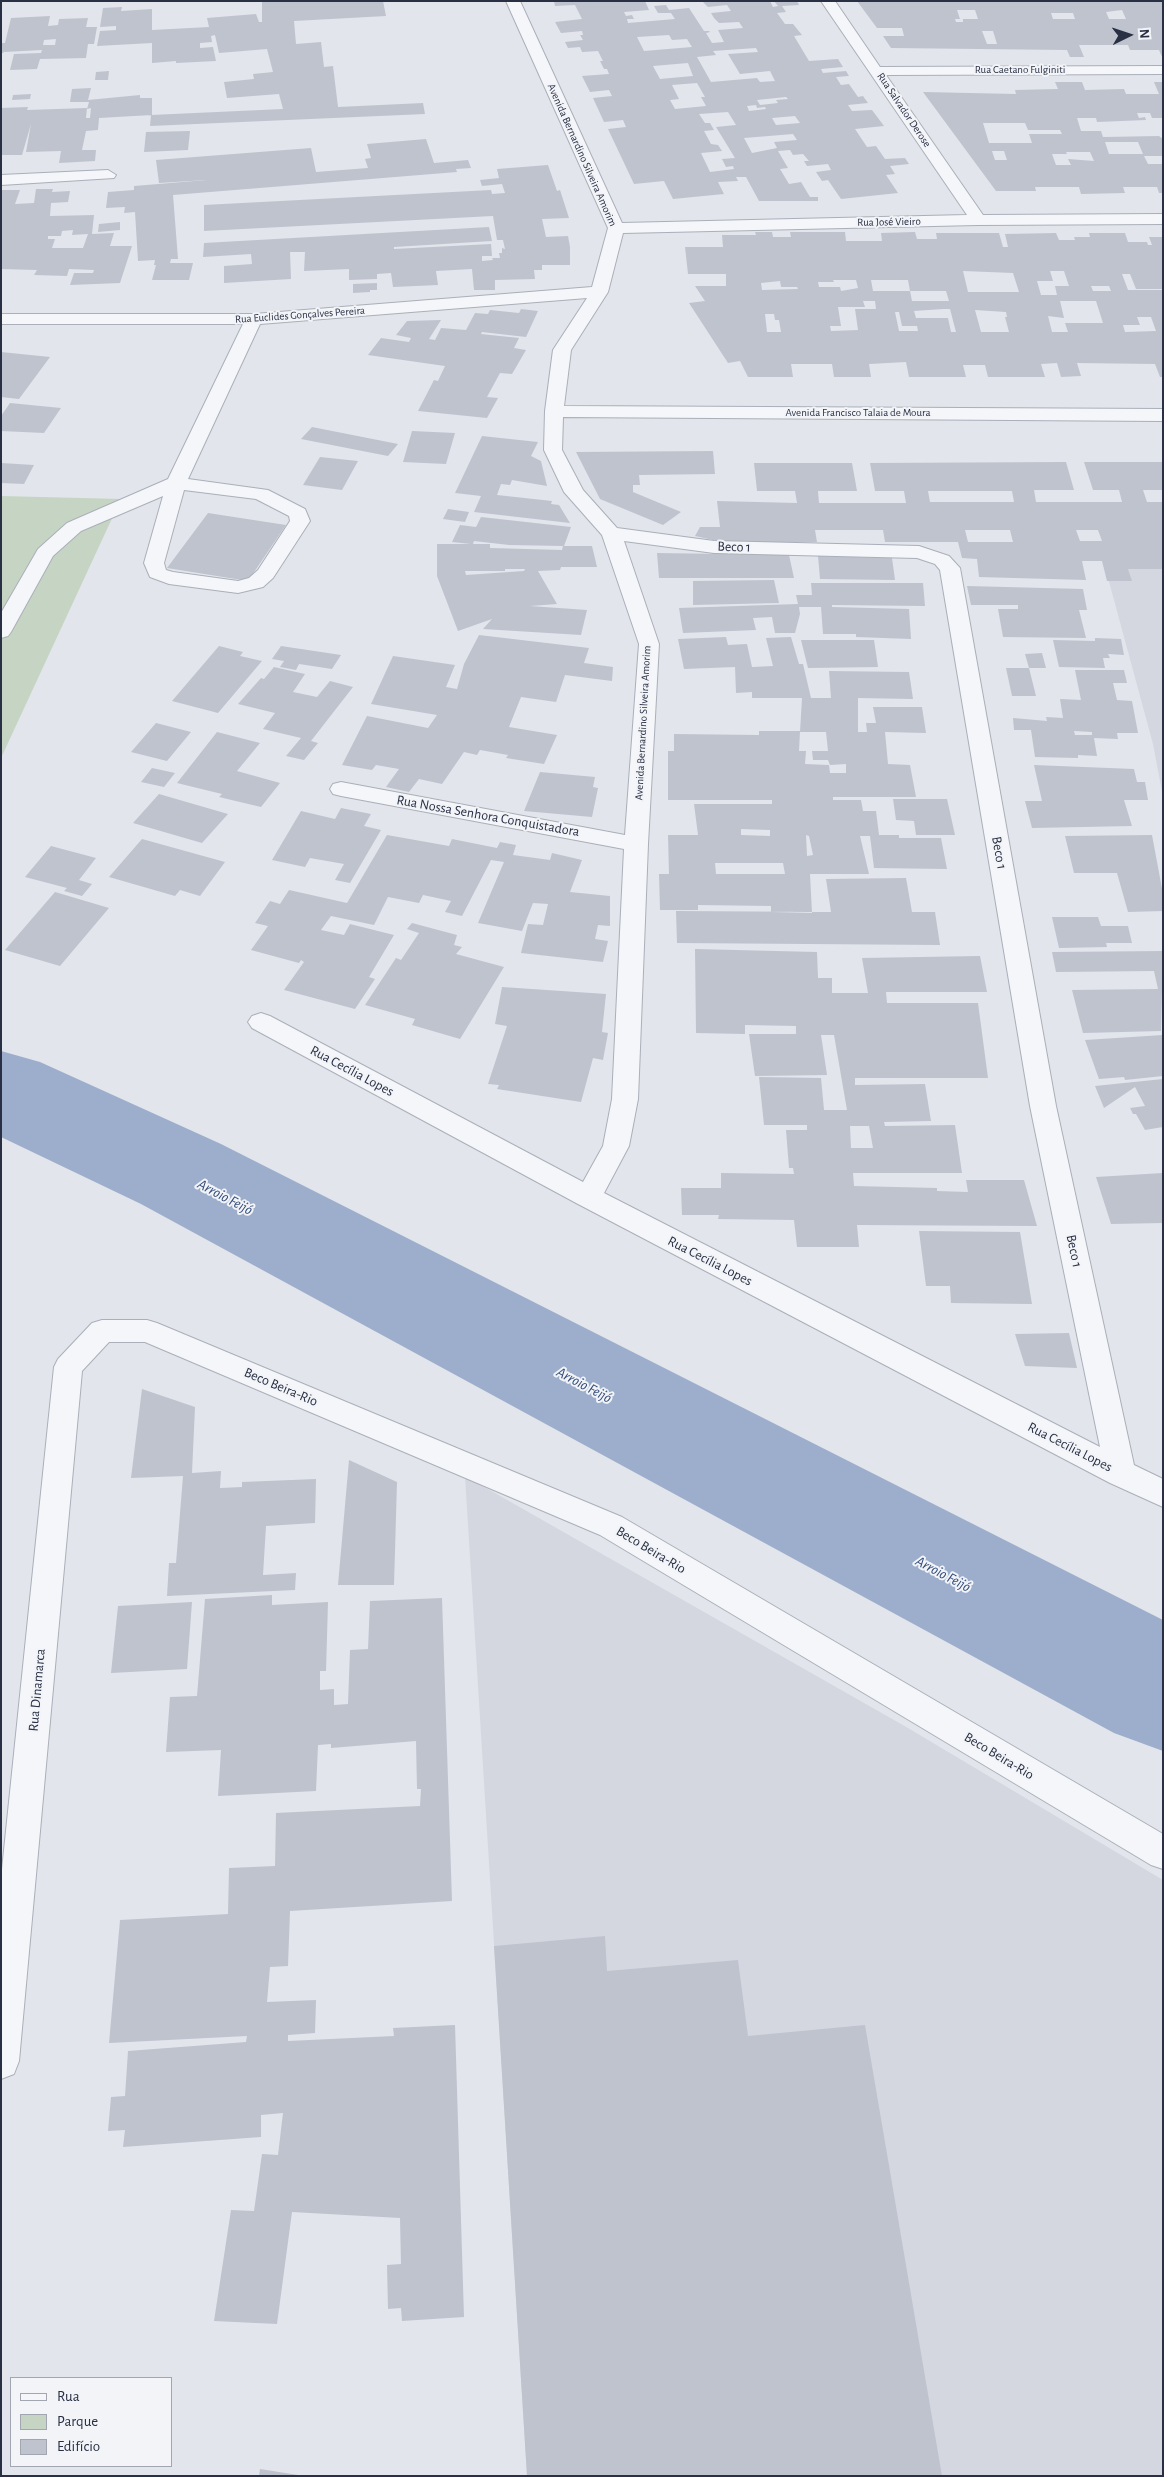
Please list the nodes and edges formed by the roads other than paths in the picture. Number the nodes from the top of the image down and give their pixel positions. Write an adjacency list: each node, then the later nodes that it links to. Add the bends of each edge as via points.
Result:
1 (513, 1): 9 (street, Avenida Bernardino Silveira Amorim)
2 (828, 1): 4 (street, Rua Salvador Derose)
3 (1163, 70): 4 (street, Rua Caetano Fulginiti)
4 (877, 71): 8 (street, Rua Salvador Derose)
5 (108, 174): 6 (street)
6 (1, 180)
7 (1163, 219): 8 (street, Rua José Vieiro)
8 (978, 220): 9 (street, Rua José Vieiro)
9 (616, 228): 10 (street, Avenida Bernardino Silveira Amorim)
10 (599, 292): 12 (street, Rua Euclides Gonçalves Pereira); 13 (street, Avenida Bernardino Silveira Amorim, via 562,350)
11 (1, 318): 12 (street, Rua Euclides Gonçalves Pereira)
12 (254, 319): 15 (street)
13 (554, 411): 14 (street, Avenida Francisco Talaia de Moura); 16 (street, Avenida Bernardino Silveira Amorim, via 553,450 574,492)
14 (1163, 414)
15 (176, 483): 15 (street, via 154,563 156,573 169,578 238,587 256,583 266,574 300,521 298,514 261,494); 17 (street, via 74,527 45,553)
16 (612, 533): 19 (street, Avenida Bernardino Silveira Amorim, via 649,644); 23 (street, Beco 1, via 714,546 919,552 942,560 950,568 1043,1106)
17 (1, 632)
18 (341, 789): 19 (street, Rua Nossa Senhora Conquistadora)
19 (636, 844): 21 (street, Avenida Bernardino Silveira Amorim, via 625,1099 616,1146)
20 (261, 1022): 21 (street, Rua Cecília Lopes)
21 (588, 1198): 23 (street, Rua Cecília Lopes)
22 (102, 1331): 25 (street, Beco Beira-Rio, via 147,1331 611,1526); 26 (street, Rua Dinamarca, via 68,1367)
23 (1121, 1474): 24 (street, Rua Cecília Lopes)
24 (1163, 1494)
25 (1163, 1853)
26 (1, 2062)

